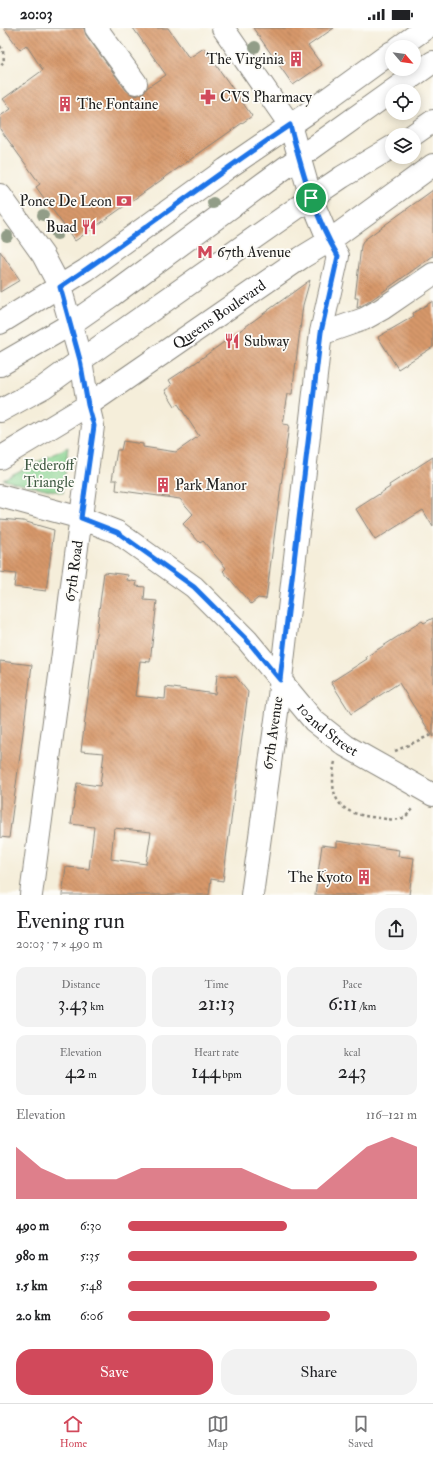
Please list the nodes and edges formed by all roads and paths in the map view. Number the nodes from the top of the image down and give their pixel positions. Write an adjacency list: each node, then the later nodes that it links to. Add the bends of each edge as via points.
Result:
1 (96, 28): 9 (street)
2 (426, 28): 4 (street)
3 (229, 30): 13 (street, 67th Avenue)
4 (409, 40)
5 (0, 46): 8 (path, via 4,51 4,62)
6 (385, 57): 13 (street)
7 (433, 62): 10 (street)
8 (0, 65)
9 (136, 83)
10 (402, 84)
11 (385, 96): 16 (street)
12 (433, 120): 14 (street)
13 (290, 125): 16 (street, 67th Avenue); 22 (street)
14 (421, 132)
15 (385, 151): 19 (street)
16 (299, 158): 19 (street, 67th Avenue); 24 (street)
17 (433, 164): 20 (street, Queens Boulevard)
18 (0, 195): 22 (street, 67th Road, via 43,255)
19 (311, 198): 20 (street, 67th Avenue); 26 (street)
20 (329, 241): 25 (street, 67th Avenue, via 338,256); 28 (street, Queens Boulevard)
21 (433, 274): 25 (street, via 364,319)
22 (60, 287): 23 (street); 24 (street, 67th Road)
23 (0, 323)
24 (71, 324): 26 (street, 67th Road); 27 (street)
25 (321, 334): 33 (street, 67th Avenue)
26 (80, 360): 28 (street, 67th Road); 29 (street, via 44,387)
27 (0, 365)
28 (88, 405): 30 (street, Queens Boulevard); 32 (street, 67th Road, via 94,426)
29 (0, 411)
30 (0, 458)
31 (0, 496): 32 (street, 102nd Street)
32 (81, 518): 33 (street, 102nd Street, via 117,532 194,587 247,640); 38 (street, 67th Road)
33 (280, 680): 37 (street, 102nd Street, via 314,722); 39 (street, 67th Avenue)
34 (433, 734): 35 (path)
35 (390, 753)
36 (337, 758): 37 (path, via 333,769 333,787 337,800 344,809 363,816 395,820 404,818)
37 (425, 800)
38 (31, 895)
39 (252, 895)

